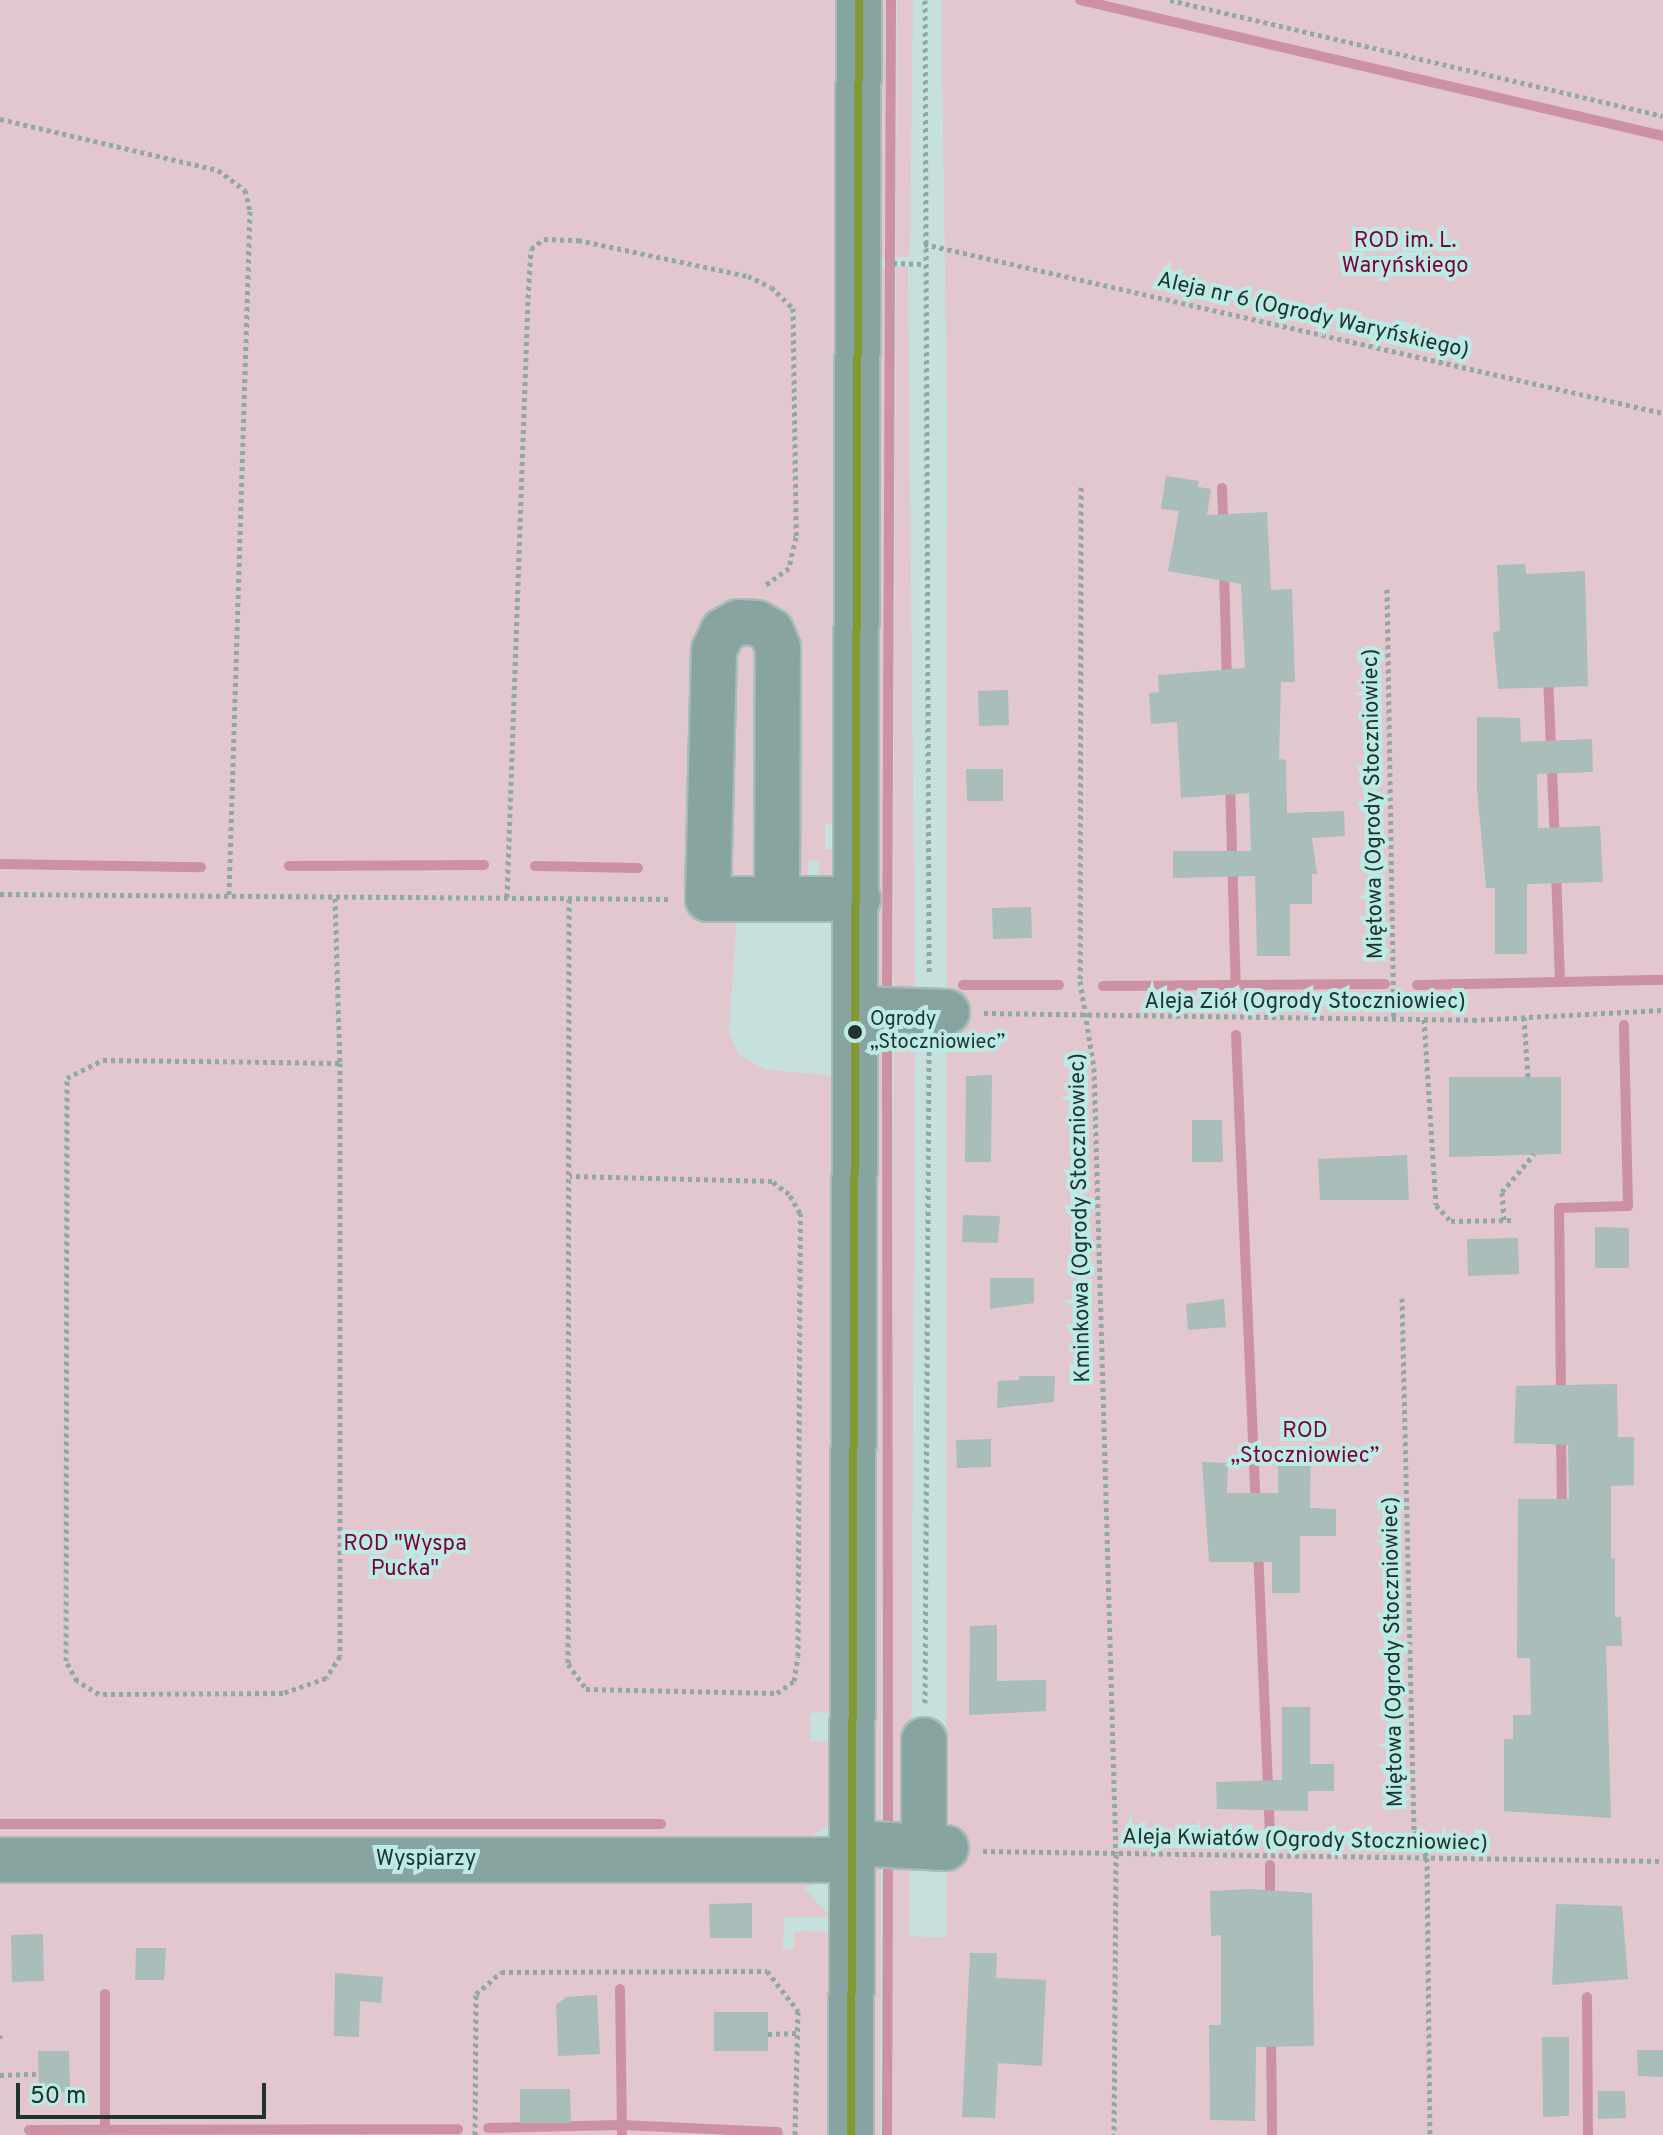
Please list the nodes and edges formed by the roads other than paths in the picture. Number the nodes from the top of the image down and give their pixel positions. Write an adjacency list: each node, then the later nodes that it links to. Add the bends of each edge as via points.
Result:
1 (859, 0): 3 (street)
2 (777, 899): 2 (street, via 778,648 771,631 739,622 723,631 714,650 708,899); 3 (street)
3 (858, 899): 5 (street, via 902,1011)
4 (924, 1740): 5 (street, Wyspiarzy, via 928,1846)
5 (855, 1849): 6 (street, Wyspiarzy); 7 (street)
6 (0, 1860)
7 (851, 2135)

